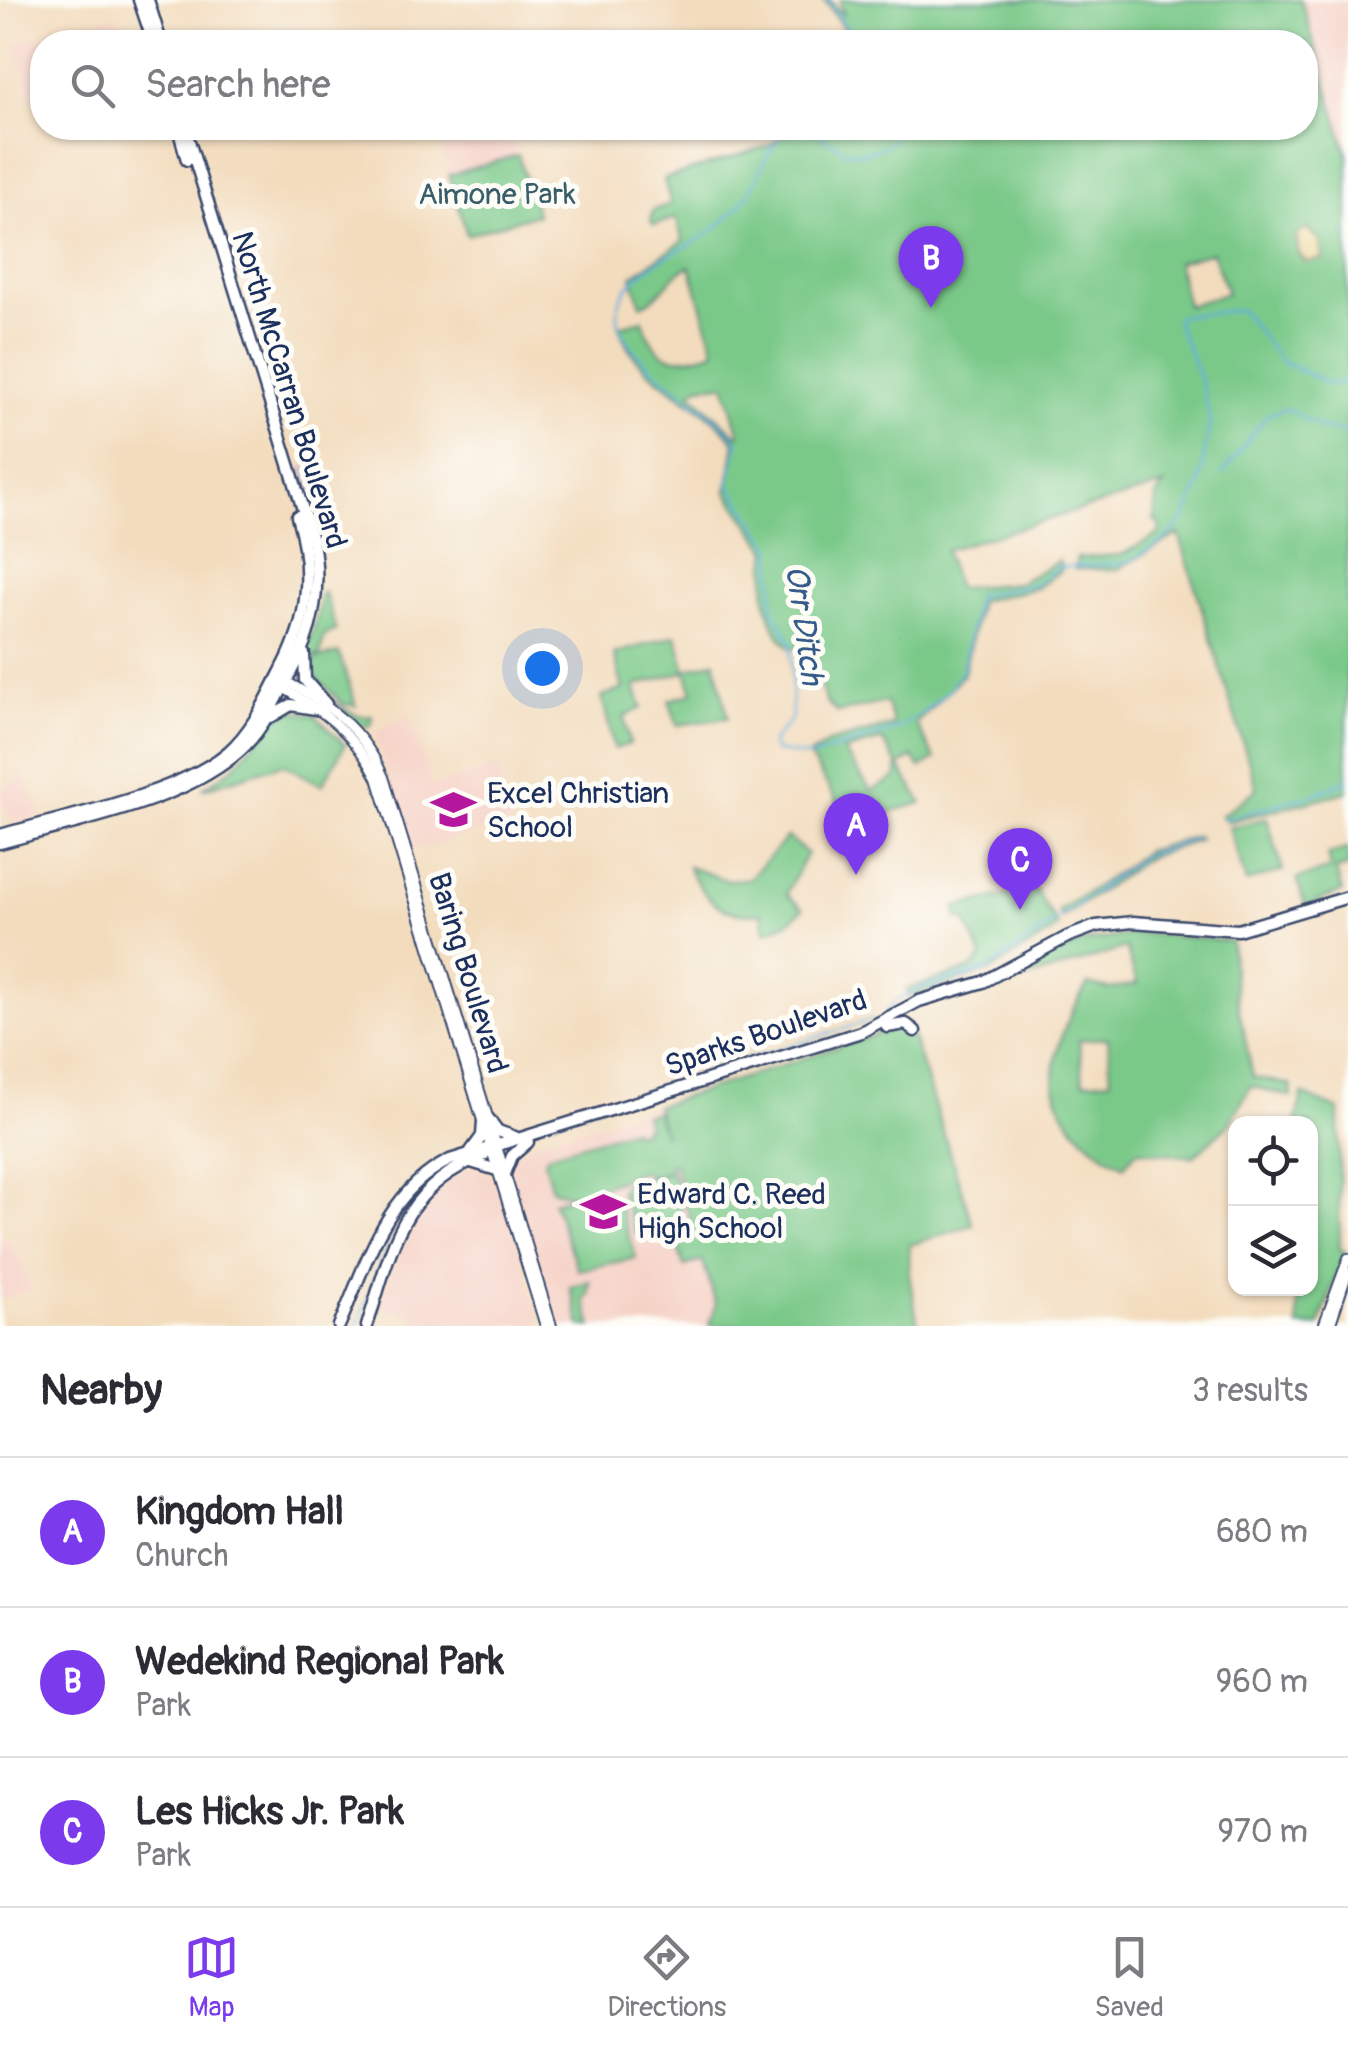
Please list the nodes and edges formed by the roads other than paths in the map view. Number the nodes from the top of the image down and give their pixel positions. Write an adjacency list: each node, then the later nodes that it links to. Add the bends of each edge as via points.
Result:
1 (139, 0): 3 (main road)
2 (148, 0): 4 (main road)
3 (149, 30)
4 (157, 30)
5 (186, 140): 7 (main road, North McCarran Boulevard, via 312,542 317,590)
6 (186, 140): 8 (main road, North McCarran Boulevard, via 305,542 306,606)
7 (307, 639): 8 (main road, North McCarran Boulevard); 9 (main road, via 304,677)
8 (280, 683): 9 (main road, Baring Boulevard); 10 (main road, North McCarran Boulevard); 11 (main road, North McCarran Boulevard, via 244,734 200,771)
9 (324, 707): 10 (main road, via 285,707); 22 (main road, Baring Boulevard, via 362,738 388,786)
10 (254, 736): 12 (main road, North McCarran Boulevard, via 216,770 182,788)
11 (0, 835)
12 (0, 843)
13 (1348, 900): 14 (main road, Sparks Boulevard, via 1234,936 1129,928); 15 (main road, Sparks Boulevard, via 1238,930 1121,922)
14 (1090, 935): 15 (main road); 16 (main road, Sparks Boulevard)
15 (1067, 936): 16 (main road); 19 (main road, Sparks Boulevard, via 983,982)
16 (1016, 972): 17 (main road, Sparks Boulevard, via 930,1003)
17 (887, 1027): 18 (main road, via 906,1024); 20 (main road, Sparks Boulevard)
18 (915, 1030)
19 (777, 1058): 20 (main road); 21 (main road, Sparks Boulevard)
20 (764, 1069): 21 (main road, Sparks Boulevard)
21 (663, 1097): 23 (main road, Sparks Boulevard)
22 (486, 1120): 23 (main road, via 502,1134); 24 (main road, Baring Boulevard); 25 (main road)
23 (525, 1139): 24 (main road, Sparks Boulevard); 26 (main road)
24 (494, 1149): 25 (main road, Sparks Boulevard); 26 (main road, Baring Boulevard)
25 (466, 1159): 26 (main road); 29 (main road, Sparks Boulevard, via 423,1175 396,1204); 30 (main road, Sparks Boulevard, via 411,1208)
26 (501, 1172): 31 (main road, Baring Boulevard)
27 (1348, 1258): 32 (main road)
28 (1348, 1272): 32 (main road)
29 (339, 1326)
30 (367, 1326)
31 (548, 1326)
32 (1326, 1326)

